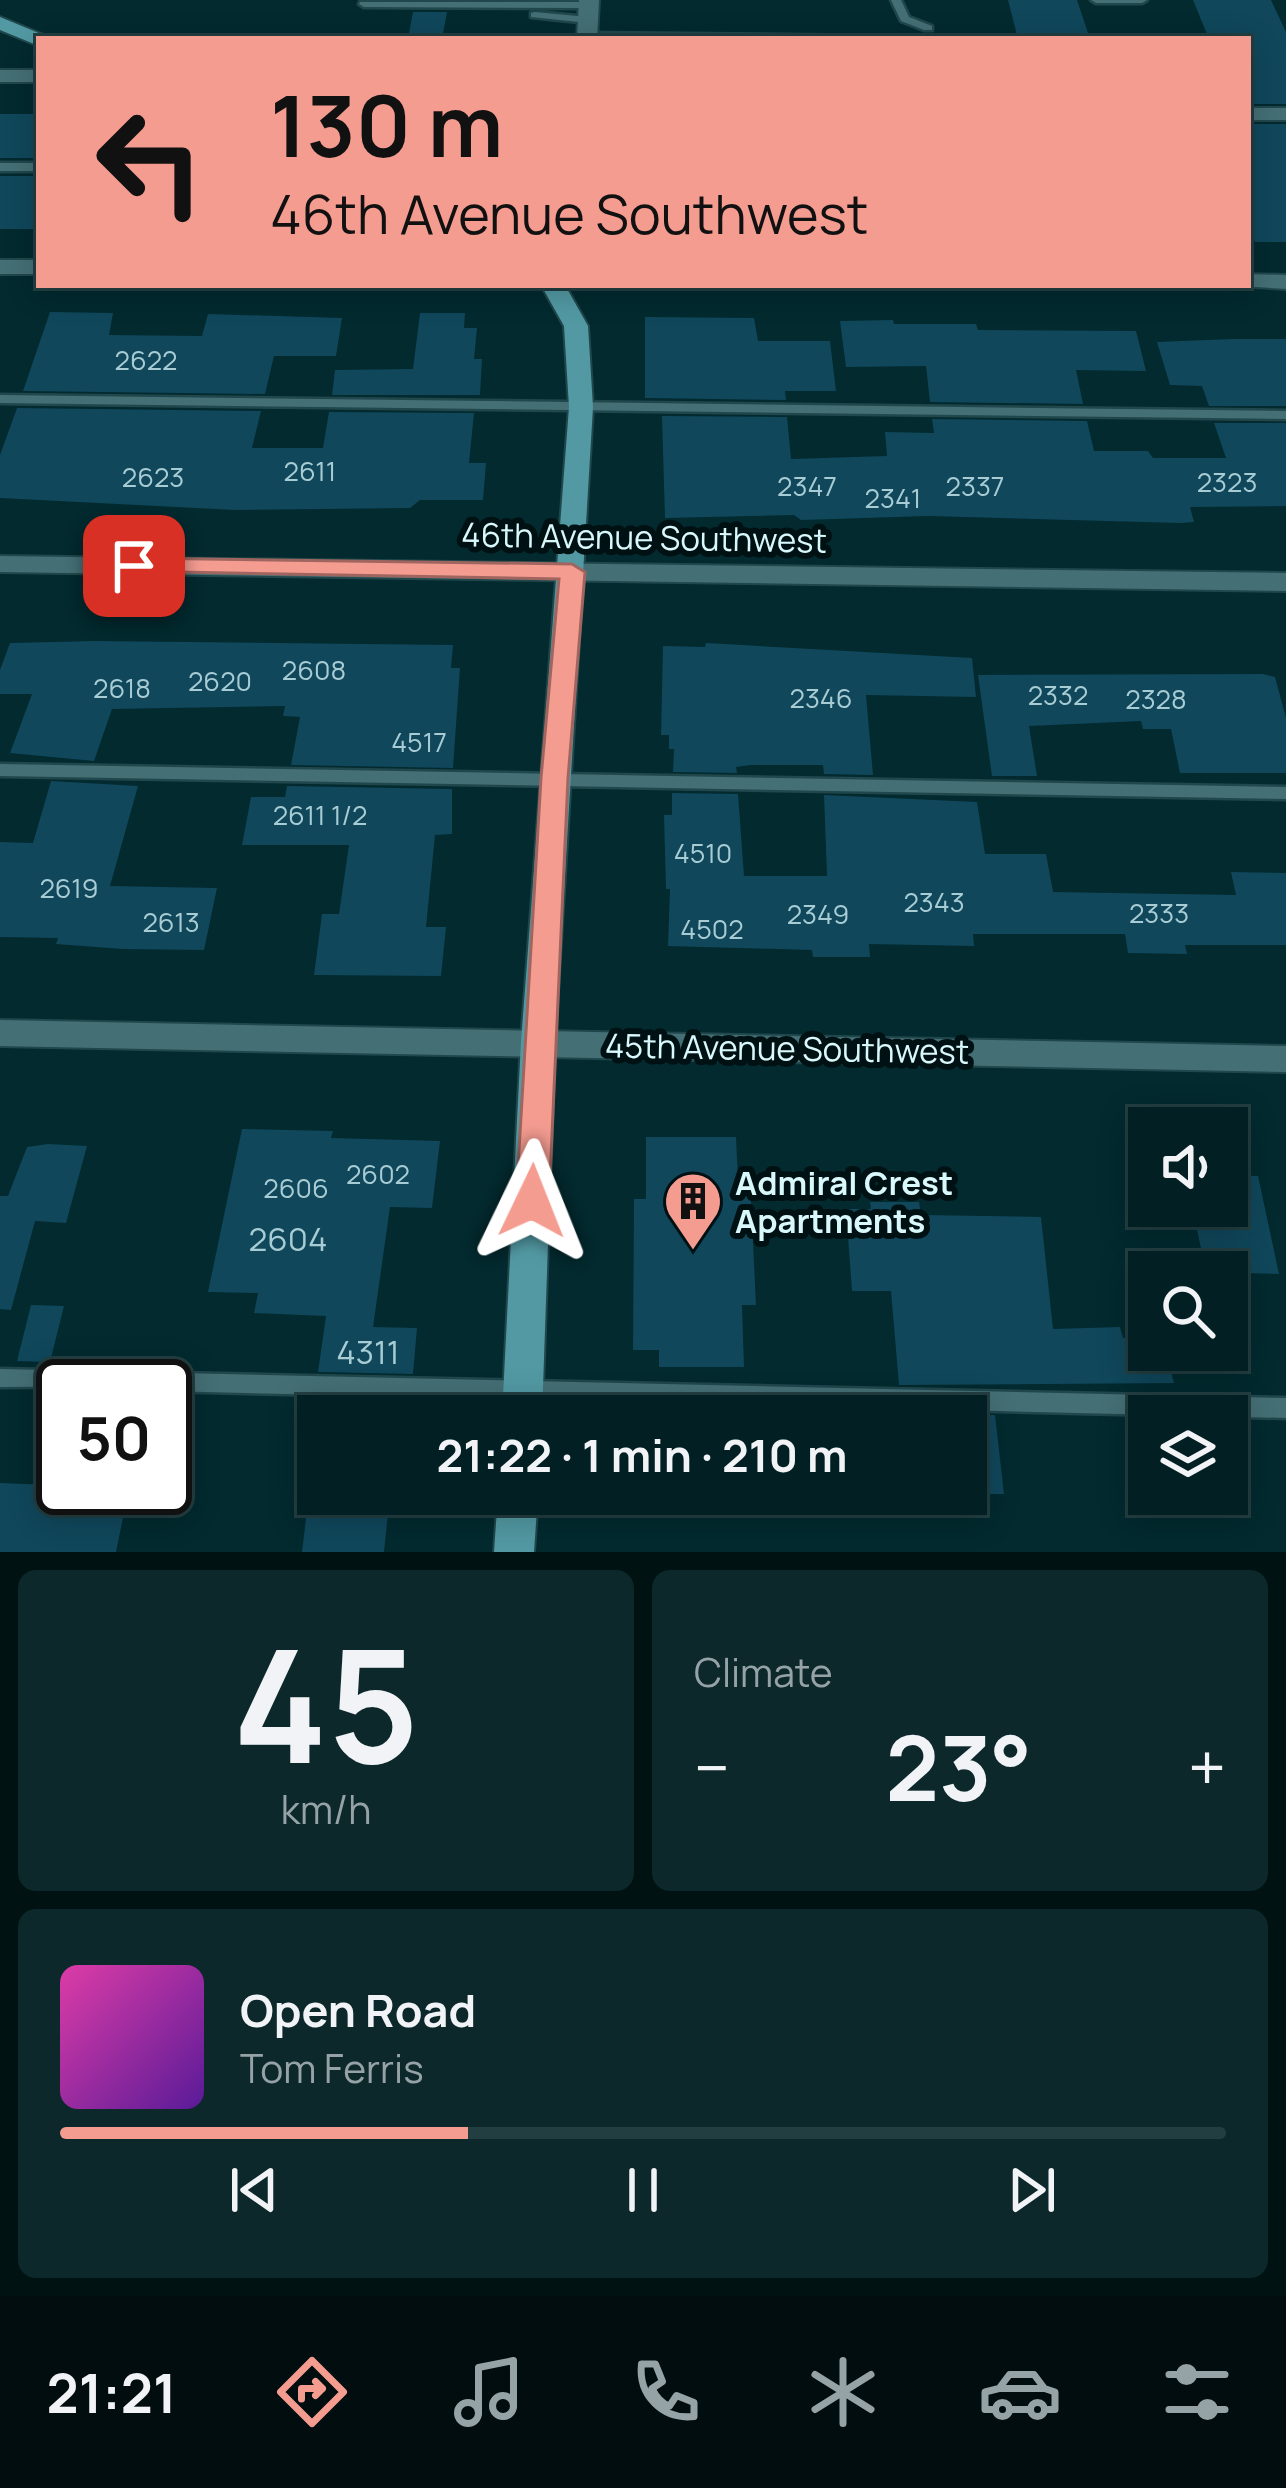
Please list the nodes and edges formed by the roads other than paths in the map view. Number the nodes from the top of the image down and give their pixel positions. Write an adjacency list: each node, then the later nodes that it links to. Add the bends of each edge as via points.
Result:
1 (896, 0): 8 (lane, via 905,20)
2 (1096, 0): 3 (lane)
3 (1142, 0)
4 (364, 4): 6 (lane)
5 (395, 14): 6 (lane)
6 (588, 20): 9 (lane)
7 (0, 23): 10 (main road)
8 (928, 28)
9 (827, 36)
10 (36, 39)
11 (0, 76): 12 (street)
12 (36, 76)
13 (1251, 114): 14 (street)
14 (1286, 114)
15 (0, 167): 16 (lane)
16 (36, 167)
17 (0, 266): 18 (street)
18 (36, 267)
19 (1251, 281): 20 (street)
20 (1286, 282)
21 (555, 288): 23 (main road, via 576,326)
22 (0, 399): 23 (lane)
23 (581, 407): 24 (lane); 26 (main road)
24 (1286, 415)
25 (0, 564): 26 (street, 46th Avenue Southwest)
26 (572, 572): 27 (street, 46th Avenue Southwest); 29 (main road)
27 (1286, 583)
28 (0, 770): 29 (lane)
29 (555, 778): 30 (lane); 32 (main road)
30 (1286, 793)
31 (0, 1033): 32 (street, 45th Avenue Southwest)
32 (538, 1042): 33 (street, 45th Avenue Southwest); 36 (main road)
33 (1286, 1059)
34 (0, 1378): 35 (lane)
35 (341, 1395)
36 (522, 1395)
37 (987, 1406): 38 (lane)
38 (1286, 1408)
39 (517, 1515): 40 (main road)
40 (514, 1552)

